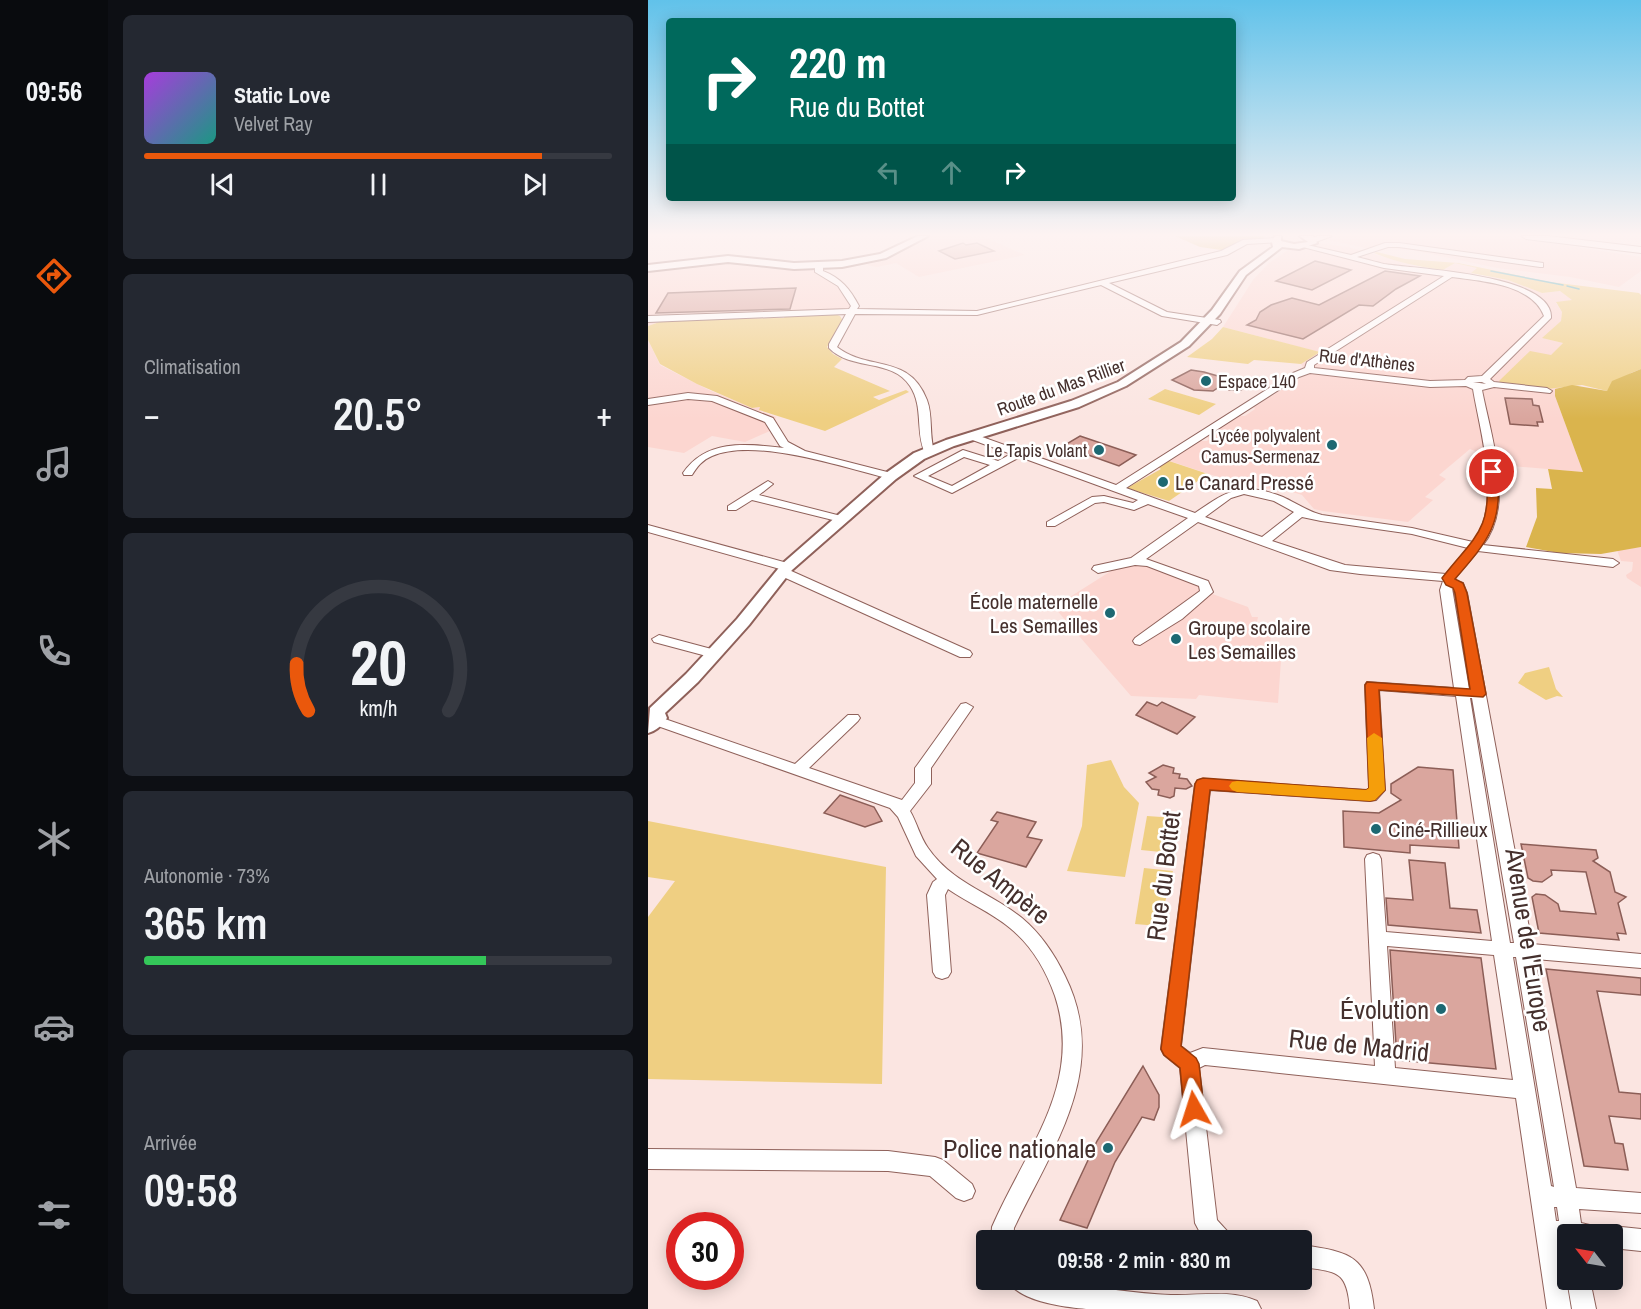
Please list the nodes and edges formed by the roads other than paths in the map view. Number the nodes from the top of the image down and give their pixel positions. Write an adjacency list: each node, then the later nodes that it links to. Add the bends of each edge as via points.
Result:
1 (850, 297): 8 (street)
2 (1043, 297): 8 (street, via 977,313)
3 (1131, 297): 10 (street, via 1165,314)
4 (1227, 297): 10 (main road, Route du Mas Rillier)
5 (1237, 297): 10 (main road, Route du Mas Rillier, via 1230,309)
6 (1415, 297): 11 (street, via 1310,364)
7 (1536, 297): 12 (street, via 1549,311 1543,322)
8 (854, 311): 9 (street); 18 (street, via 833,348 850,358 893,368 909,380 922,399)
9 (648, 319)
10 (1212, 321): 15 (main road, Route du Mas Rillier, via 1190,347 1141,379 1097,399); 16 (main road, Route du Mas Rillier, via 1185,344 1122,384 1075,404)
11 (1309, 370): 12 (street, Rue d'Athènes, via 1430,384); 25 (street, Rue d'Athènes)
12 (1480, 383): 13 (street, Rue d'Athènes); 35 (street, via 1494,494 1492,516)
13 (1547, 391)
14 (648, 402): 19 (street, via 688,396 714,398 769,420 784,444)
15 (1001, 431): 16 (main road, Route du Mas Rillier); 17 (street, via 992,440)
16 (973, 437): 17 (street); 18 (main road, Route du Mas Rillier)
17 (1004, 448): 20 (street)
18 (933, 450): 23 (main road, Route du Mas Rillier)
19 (801, 453): 22 (street, via 749,447 715,452 698,459); 23 (street)
20 (1019, 454): 21 (street); 25 (street)
21 (999, 465): 21 (street, via 952,490 919,476 963,453)
22 (688, 473)
23 (891, 476): 31 (main road, Route du Mas Rillier)
24 (768, 484): 26 (street)
25 (1117, 489): 27 (street)
26 (750, 496): 28 (street); 31 (street)
27 (1148, 500): 30 (street); 32 (street, via 1134,507 1092,500)
28 (732, 508)
29 (1302, 512): 30 (street, via 1278,499 1243,491 1227,496); 34 (street); 35 (street)
30 (1196, 517): 34 (street); 36 (street)
31 (841, 519): 38 (main road, Route du Mas Rillier)
32 (1051, 524)
33 (648, 528): 38 (street)
34 (1263, 542): 40 (street, via 1346,570 1432,575)
35 (1477, 546): 37 (street); 40 (street)
36 (1135, 561): 39 (street); 42 (street, via 1204,584 1207,592)
37 (1613, 563)
38 (785, 569): 43 (main road, Route du Mas Rillier); 44 (street)
39 (1098, 569)
40 (1450, 580): 45 (street, Avenue de l'Europe, via 1446,586); 46 (street, Avenue de l'Europe, via 1461,593)
41 (659, 639): 43 (street)
42 (1140, 641)
43 (714, 654): 48 (main road, Route du Mas Rillier)
44 (965, 654)
45 (1462, 693): 46 (street); 55 (street, Avenue de l'Europe); 59 (street, Rue du Bottet, via 1372,685 1377,790 1370,796 1203,784 1171,1049)
46 (1478, 694): 56 (street, Avenue de l'Europe)
47 (966, 706): 51 (street, via 923,768 923,784)
48 (652, 717): 50 (street)
49 (853, 718): 50 (street)
50 (799, 770): 51 (street, via 891,801)
51 (902, 811): 53 (street, Rue Ampère, via 918,846)
52 (1373, 859): 54 (street)
53 (949, 880): 58 (street, via 939,886 936,895); 68 (street, Rue Ampère, via 1025,931 1053,966 1071,1021 1073,1047 1067,1090)
54 (1377, 938): 55 (street); 60 (street)
55 (1502, 949): 56 (street); 61 (street, Avenue de l'Europe)
56 (1525, 952): 57 (street); 65 (street, Avenue de l'Europe)
57 (1641, 961)
58 (942, 972)
59 (1189, 1064): 60 (street, Rue de Madrid, via 1203,1056); 69 (street, via 1206,1223)
60 (1384, 1074): 61 (street, Rue de Madrid)
61 (1524, 1090): 64 (street, Avenue de l'Europe)
62 (648, 1159): 63 (street, via 888,1161 934,1167)
63 (964, 1191)
64 (1542, 1196): 65 (street); 70 (street, Avenue de l'Europe)
65 (1566, 1197): 66 (street); 67 (street, Avenue de l'Europe)
66 (1641, 1203)
67 (1573, 1224)
68 (1003, 1230)
69 (1210, 1230)
70 (1547, 1231): 71 (street); 79 (street, Avenue de l'Europe)
71 (1557, 1232)
72 (1623, 1238): 73 (street)
73 (1641, 1240)
74 (1312, 1258): 78 (street, via 1351,1267 1358,1280)
75 (1046, 1290): 77 (street, via 1171,1307 1218,1305)
76 (1581, 1290): 80 (street)
77 (1249, 1309)
78 (1362, 1309)
79 (1560, 1309)
80 (1584, 1309)

